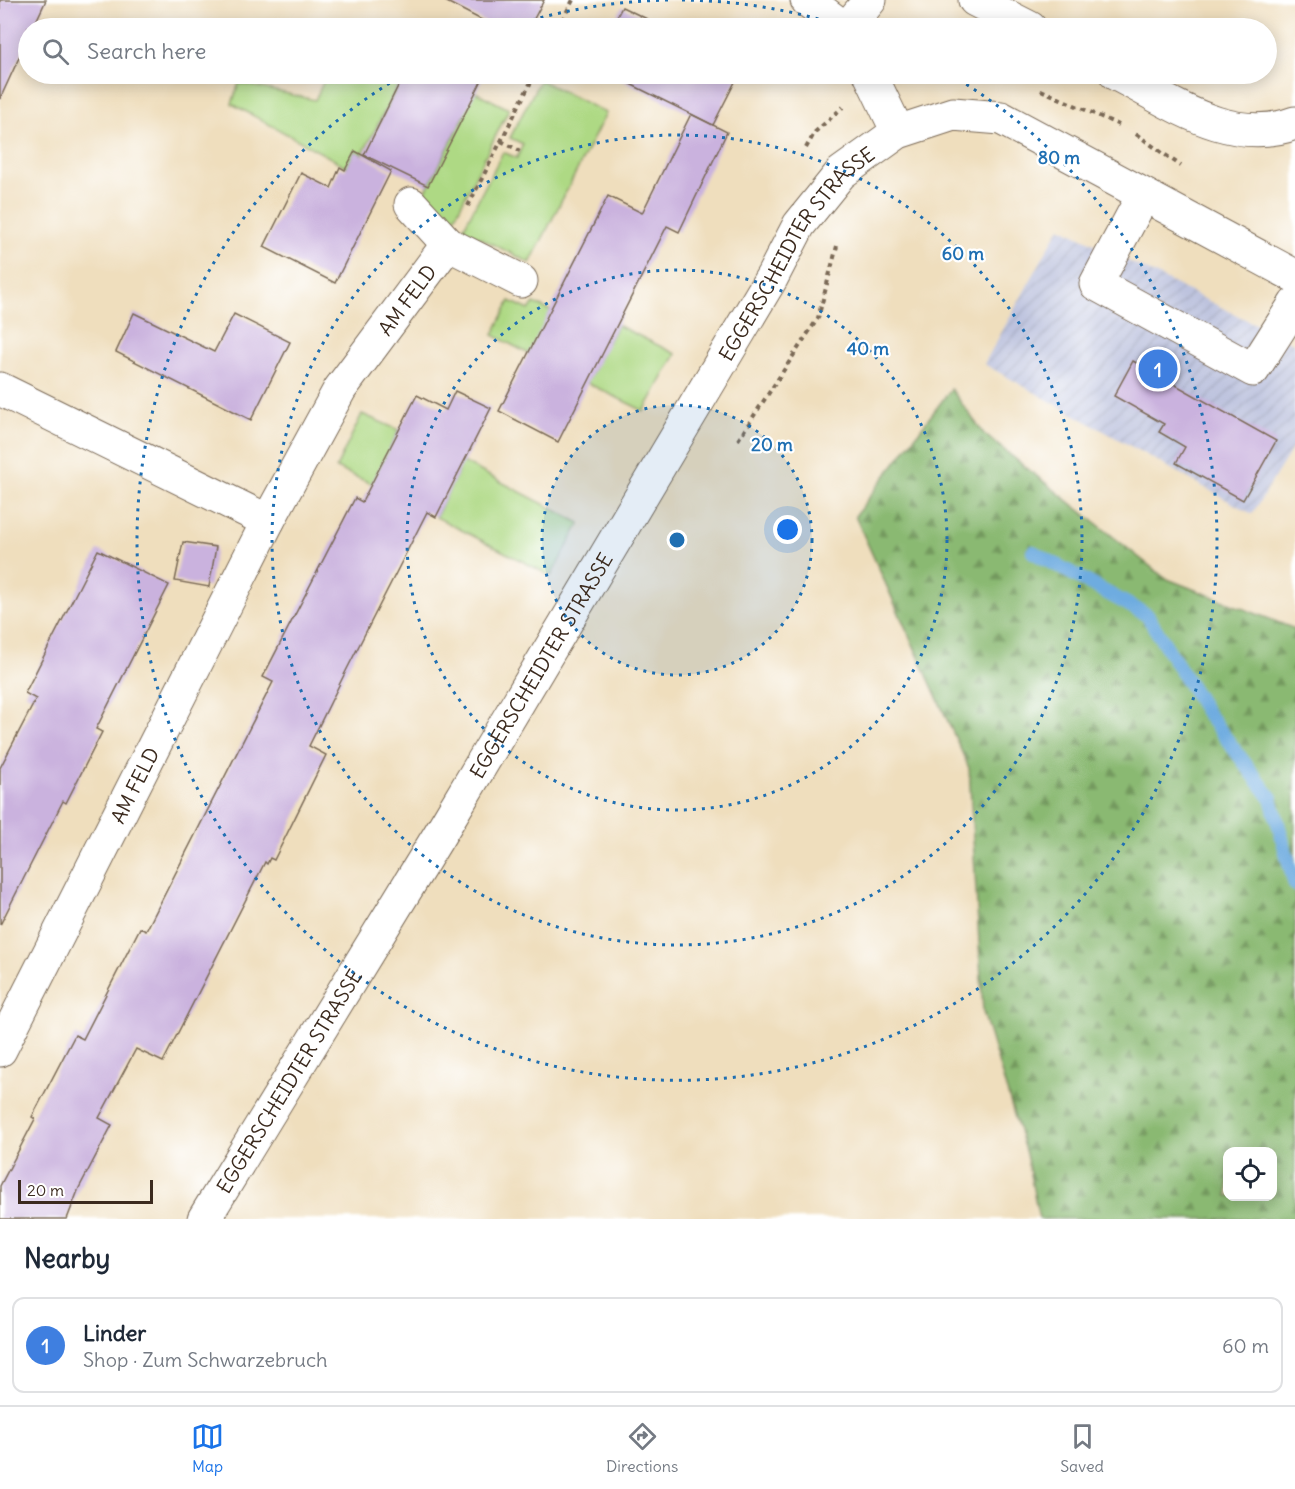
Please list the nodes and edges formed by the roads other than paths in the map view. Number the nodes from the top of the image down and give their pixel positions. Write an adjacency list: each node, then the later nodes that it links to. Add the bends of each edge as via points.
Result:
1 (807, 0): 4 (street)
2 (870, 0): 5 (street)
3 (975, 0): 6 (street)
4 (832, 18)
5 (855, 18)
6 (1028, 18)
7 (876, 84): 10 (street)
8 (1135, 84): 9 (street, via 1202,119 1238,131)
9 (1295, 123)
10 (898, 132): 11 (street, EGGERSCHEIDTER STRASSE, via 953,114 1001,118); 20 (street, EGGERSCHEIDTER STRASSE, via 841,173 799,225 565,625)
11 (1143, 196): 14 (street, EGGERSCHEIDTER STRASSE); 16 (street, via 1096,284 1253,370)
12 (411, 204): 13 (street)
13 (448, 244): 15 (street); 18 (street, AM FELD, via 340,388)
14 (1295, 276)
15 (520, 281)
16 (1295, 304)
17 (0, 389): 18 (street)
18 (268, 520): 19 (street, AM FELD)
19 (0, 1050)
20 (204, 1219)

